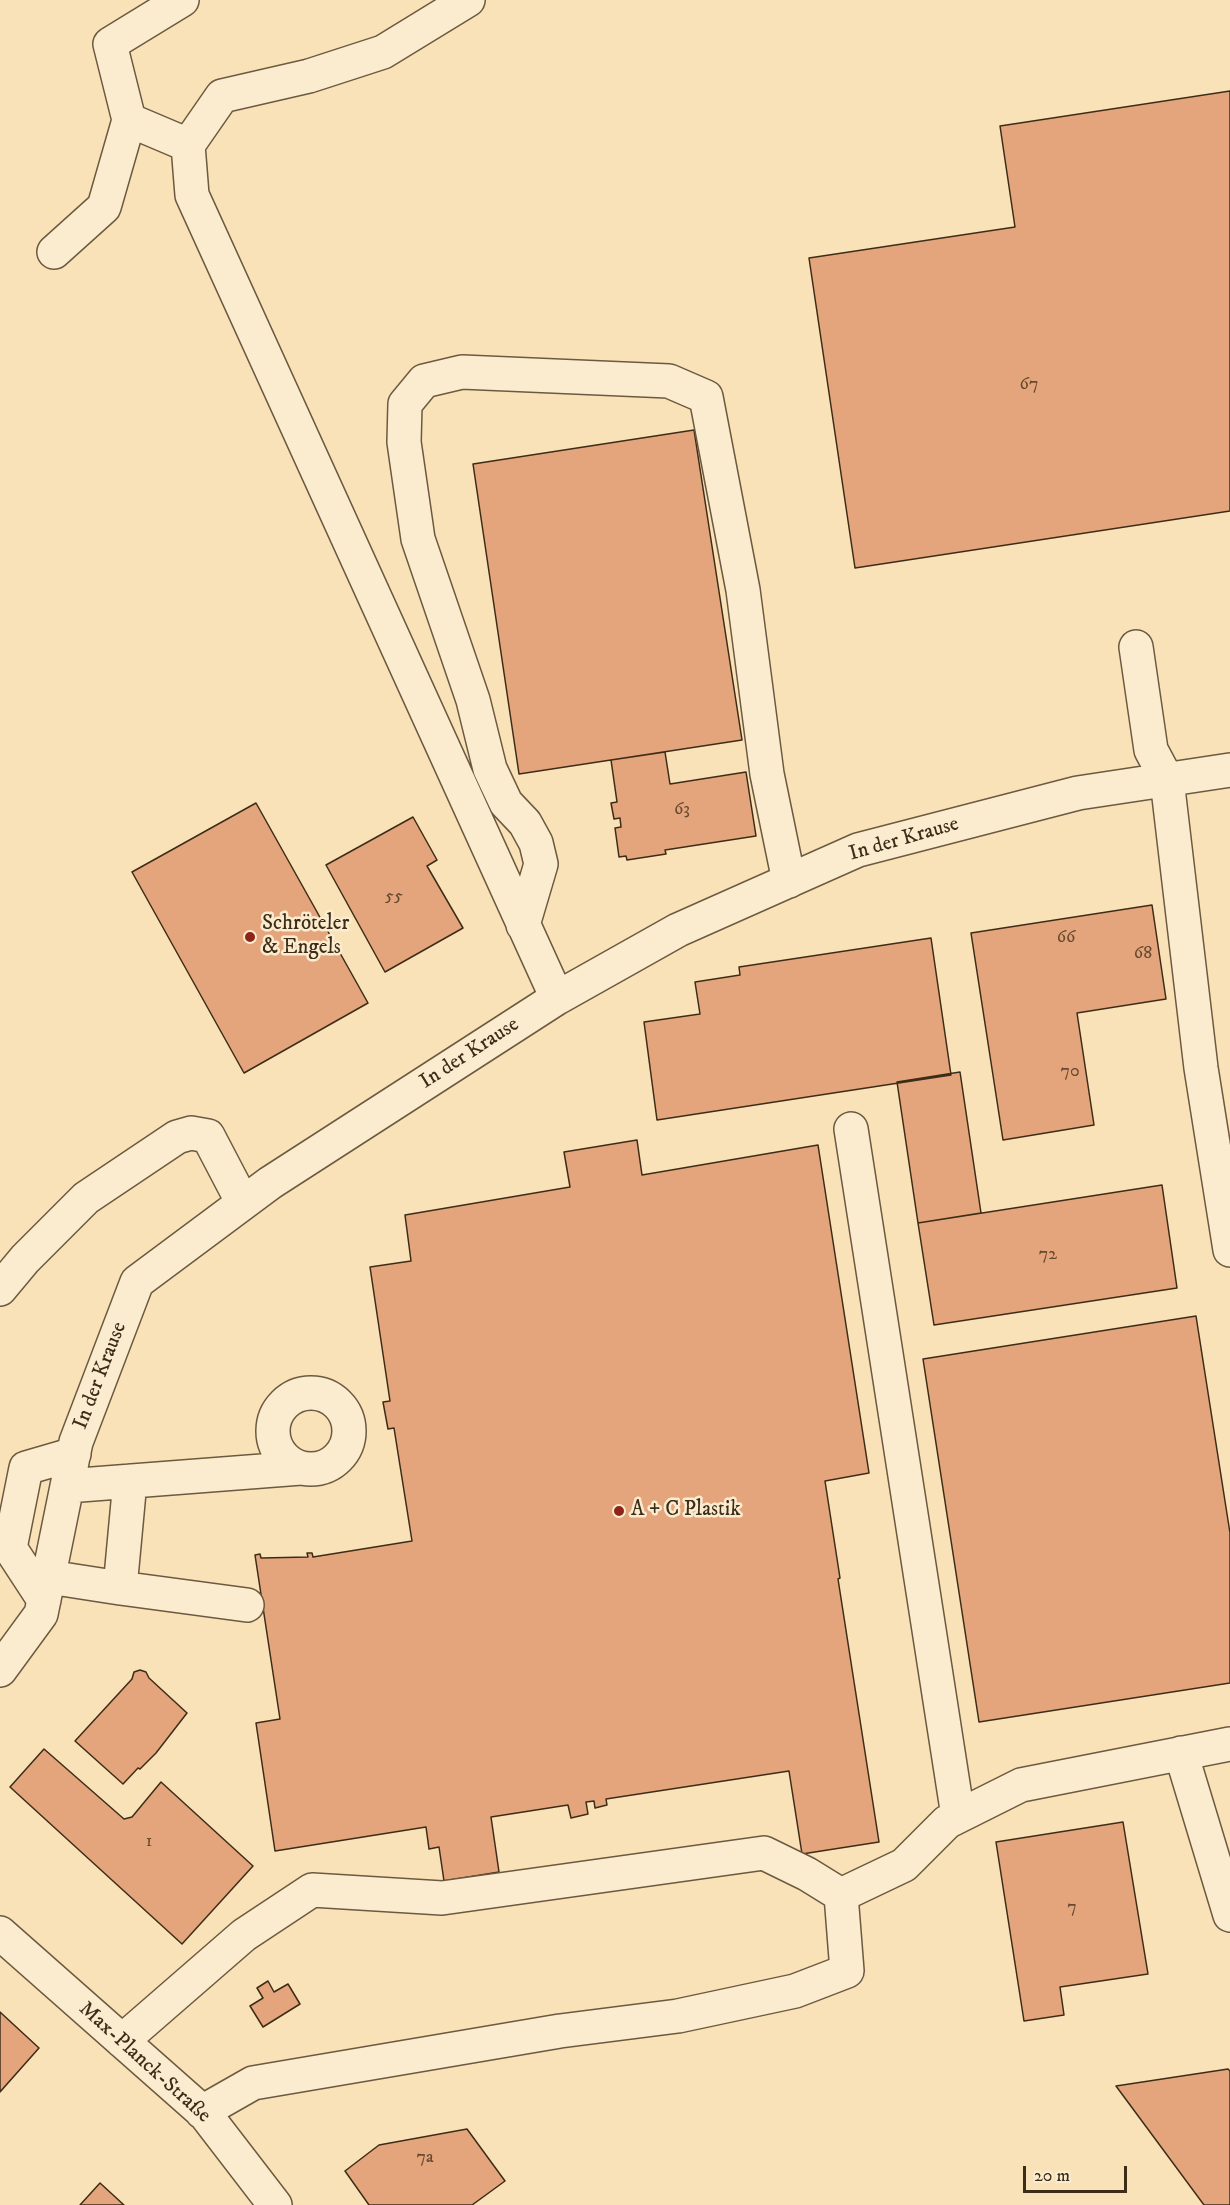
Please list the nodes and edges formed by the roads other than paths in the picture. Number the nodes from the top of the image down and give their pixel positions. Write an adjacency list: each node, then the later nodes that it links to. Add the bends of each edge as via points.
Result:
1 (182, 0): 3 (street, via 110,44)
2 (468, 0): 4 (street, via 383,52 309,76 222,96)
3 (129, 120): 4 (street); 5 (street, via 104,207)
4 (188, 145): 10 (street, via 192,195)
5 (54, 252)
6 (1136, 647): 8 (street, via 1151,750)
7 (1230, 770): 8 (street, In der Krause)
8 (1167, 780): 9 (street, In der Krause, via 1078,793 858,850); 14 (street, via 1201,1068)
9 (789, 881): 10 (street, via 767,774 743,590 706,397 669,381 462,372 424,381 405,404 404,442 418,539 473,700 490,769 506,803 525,823 536,843 541,864); 11 (street, In der Krause, via 678,930)
10 (524, 925): 11 (street)
11 (557, 998): 13 (street, In der Krause)
12 (852, 1129): 26 (street)
13 (243, 1203): 15 (street, via 208,1136 191,1133 177,1137 86,1198); 16 (street, In der Krause, via 137,1282)
14 (1230, 1250)
15 (0, 1289)
16 (74, 1454): 19 (street, In der Krause); 20 (street, via 26,1468 10,1548)
17 (301, 1468): 18 (street)
18 (130, 1481): 19 (street); 21 (street)
19 (67, 1486): 20 (street, In der Krause)
20 (46, 1588): 21 (street); 23 (street, In der Krause, via 41,1614)
21 (120, 1588): 22 (street)
22 (247, 1605)
23 (0, 1670)
24 (1230, 1744): 25 (street)
25 (1181, 1754): 26 (street, via 1021,1785); 28 (street)
26 (958, 1816): 27 (street, via 904,1865)
27 (841, 1895): 30 (street, via 764,1853 442,1898 312,1890 244,1935); 31 (street, via 847,1971 795,1991 678,2016 560,2031 253,2083)
28 (1230, 1915)
29 (0, 1933): 30 (street, Max-Planck-Straße)
30 (122, 2041): 31 (street, Max-Planck-Straße)
31 (202, 2112): 32 (street, Max-Planck-Straße)
32 (275, 2205)

